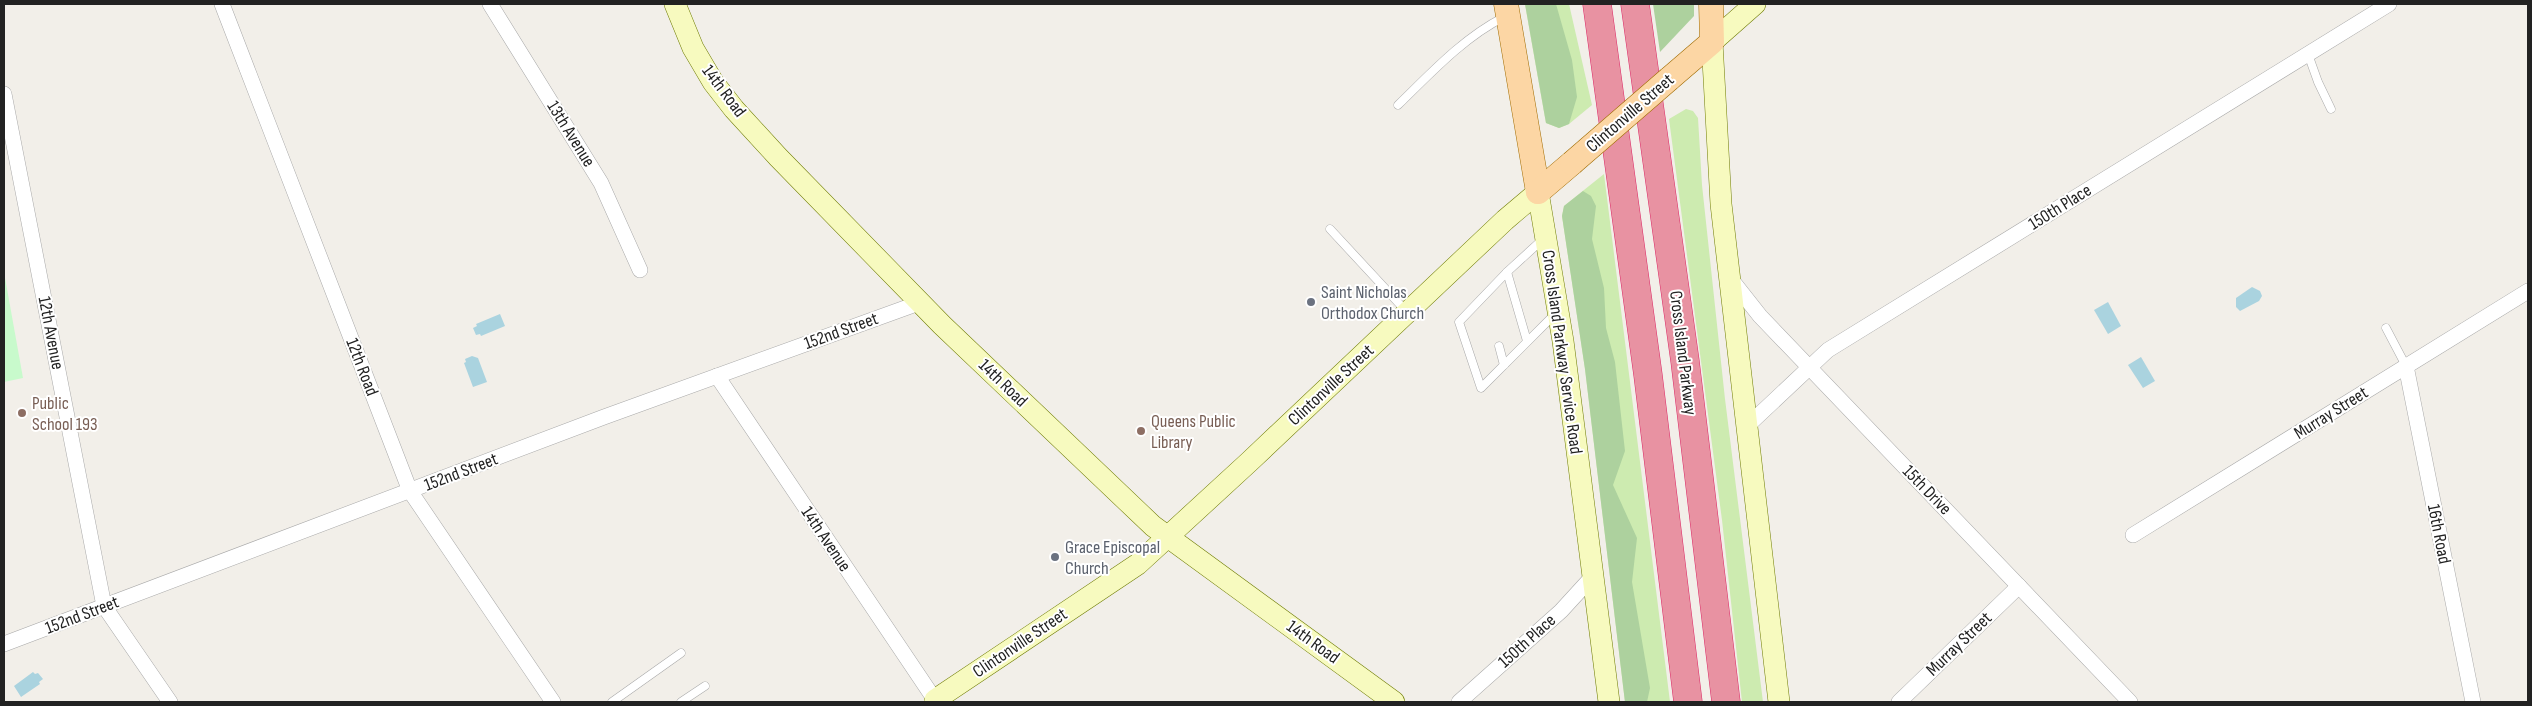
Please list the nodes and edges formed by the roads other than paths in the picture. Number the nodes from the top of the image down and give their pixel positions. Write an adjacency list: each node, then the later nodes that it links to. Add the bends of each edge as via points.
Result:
1 (222, 4): 35 (street, 12th Road)
2 (490, 4): 20 (street, 13th Avenue, via 601,183)
3 (675, 4): 24 (street, 14th Road, via 693,48 718,89 778,157)
4 (1582, 4): 16 (highway)
5 (1597, 4): 16 (highway, Cross Island Parkway)
6 (1635, 4): 53 (highway, Cross Island Parkway, via 1685,361)
7 (1712, 4): 11 (main road)
8 (1755, 4): 11 (street, Clintonville Street)
9 (2389, 4): 12 (street, 150th Place)
10 (1507, 10): 14 (lane); 17 (main road, Cross Island Parkway Service Road)
11 (1712, 42): 17 (main road, Clintonville Street, bridge); 22 (street, via 1716,144)
12 (2308, 54): 15 (lane); 32 (street, 150th Place, via 1828,350)
13 (4, 94): 40 (street, 12th Avenue)
14 (1398, 105)
15 (2331, 109)
16 (1621, 174): 52 (highway, Cross Island Parkway)
17 (1538, 192): 19 (street, Cross Island Parkway Service Road); 26 (street, Clintonville Street)
18 (1330, 229): 26 (lane)
19 (1546, 237): 21 (lane); 25 (street, Cross Island Parkway Service Road)
20 (640, 270)
21 (1507, 272): 28 (lane); 30 (lane, via 1484,301 1459,322 1481,388)
22 (1728, 275): 32 (street, 15th Drive, via 1760,316); 34 (street)
23 (2528, 291): 31 (street, Murray Street)
24 (919, 303): 33 (street, 152nd Street); 37 (street, 14th Road, via 1153,526)
25 (1558, 310): 28 (lane); 38 (street, Cross Island Parkway Service Road)
26 (1407, 313): 37 (street, Clintonville Street)
27 (2386, 328): 31 (lane)
28 (1527, 341): 30 (lane)
29 (1498, 346): 30 (lane)
30 (1504, 365)
31 (2406, 366): 36 (street, Murray Street); 57 (street, 16th Road)
32 (1810, 368): 34 (street, 150th Place); 39 (street, 15th Drive)
33 (716, 376): 35 (street, 152nd Street); 48 (street, 14th Avenue)
34 (1745, 428): 54 (street)
35 (410, 491): 40 (street, 152nd Street); 45 (street, 12th Road)
36 (2133, 535)
37 (1169, 537): 48 (street, Clintonville Street, via 1138,564); 49 (street, 14th Road)
38 (1593, 576): 50 (street, 150th Place, via 1561,611); 51 (street, Cross Island Parkway Service Road)
39 (2019, 586): 55 (street, Murray Street); 56 (street, 15th Drive)
40 (104, 606): 41 (street, 152nd Street); 44 (street, 12th Avenue)
41 (4, 644)
42 (681, 653): 46 (lane)
43 (705, 686): 47 (lane)
44 (170, 702)
45 (553, 702)
46 (612, 702)
47 (681, 702)
48 (935, 702)
49 (1394, 702)
50 (1458, 702)
51 (1610, 702)
52 (1688, 702)
53 (1726, 702)
54 (1779, 702)
55 (1899, 702)
56 (2130, 702)
57 (2473, 702)

